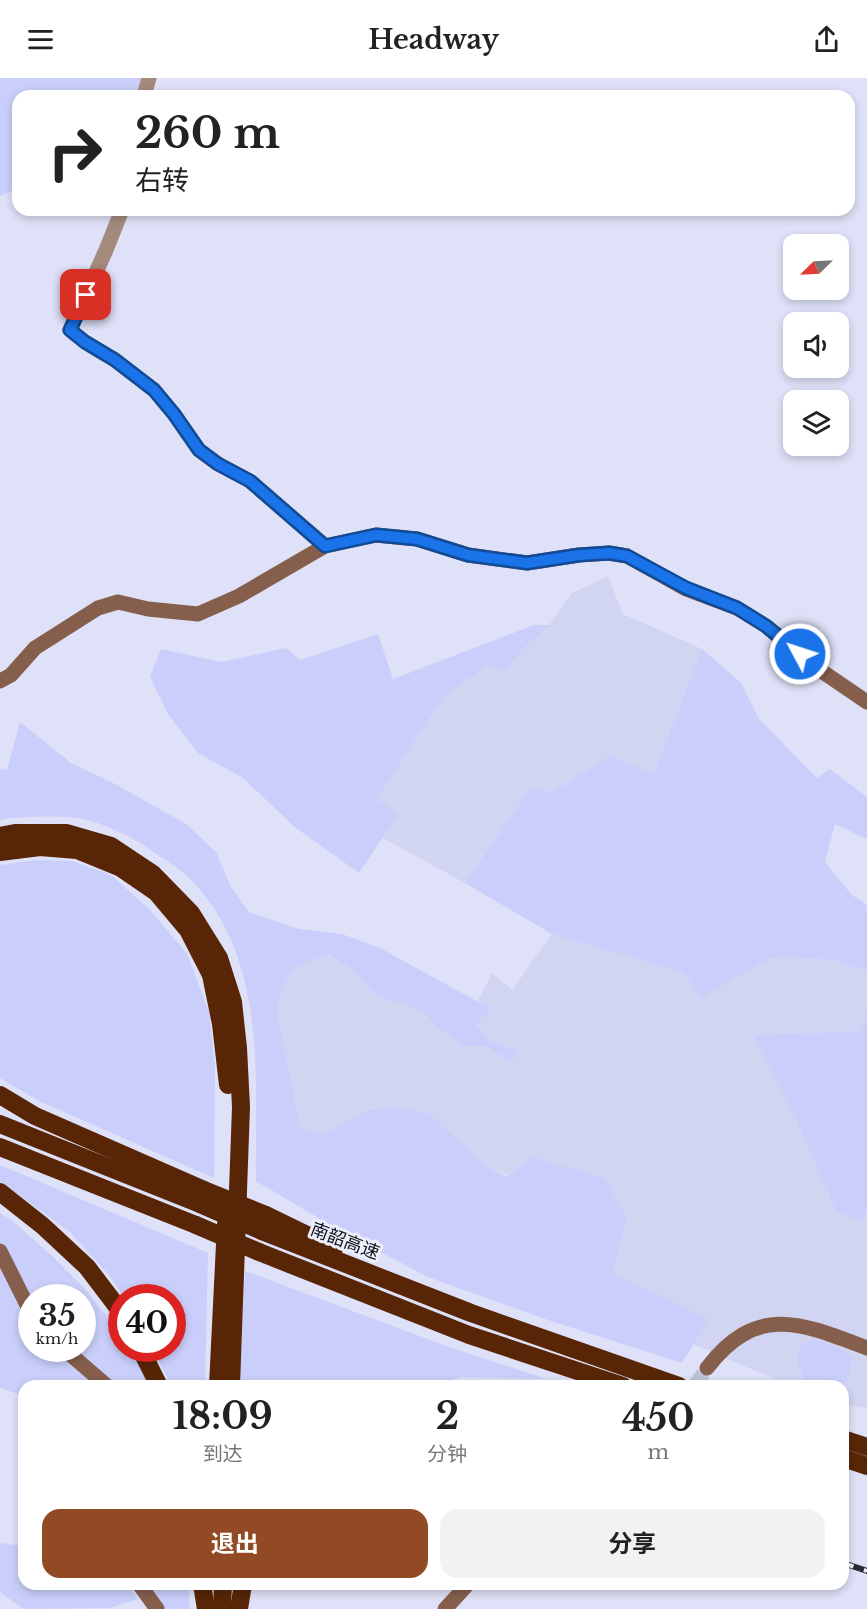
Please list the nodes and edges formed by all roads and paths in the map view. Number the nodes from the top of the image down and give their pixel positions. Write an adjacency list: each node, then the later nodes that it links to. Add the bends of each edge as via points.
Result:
1 (120, 216): 2 (street, via 70,330 154,390 199,450 250,481)
2 (325, 546): 3 (street, via 239,596 198,614 118,602 98,608 34,648 11,675); 4 (street, via 376,535 417,539 468,555 527,563 579,555 627,556 686,588 737,608)
3 (0, 681)
4 (867, 702)
5 (0, 836): 22 (highway, via 15,832 66,833 111,846 153,874 191,913 219,958 233,1002 241,1107)
6 (0, 852): 21 (highway, via 40,847 77,850 121,868 156,892 188,930 211,975 228,1073 229,1150)
7 (0, 1095): 11 (highway)
8 (0, 1124): 11 (highway, 南韶高速)
9 (0, 1147): 23 (highway, bridge, via 469,1335)
10 (0, 1192): 14 (highway, via 87,1267)
11 (202, 1197): 24 (highway, 南韶高速, bridge, via 471,1313)
12 (0, 1251): 13 (street)
13 (18, 1287)
14 (108, 1295)
15 (867, 1348): 18 (street, via 814,1328 768,1326 734,1340)
16 (79, 1362): 19 (street)
17 (147, 1362): 20 (highway)
18 (707, 1368)
19 (100, 1380)
20 (156, 1380)
21 (218, 1380)
22 (231, 1380)
23 (605, 1380)
24 (662, 1380)
25 (849, 1441): 26 (highway)
26 (867, 1447)
27 (849, 1460): 28 (highway)
28 (867, 1466)
29 (849, 1471): 30 (highway)
30 (867, 1476)
31 (143, 1590): 37 (street)
32 (203, 1590): 38 (highway)
33 (209, 1590): 38 (highway)
34 (223, 1590): 39 (highway)
35 (242, 1590): 40 (highway)
36 (462, 1590): 41 (street)
37 (157, 1609)
38 (207, 1609)
39 (222, 1609)
40 (239, 1609)
41 (445, 1609)

